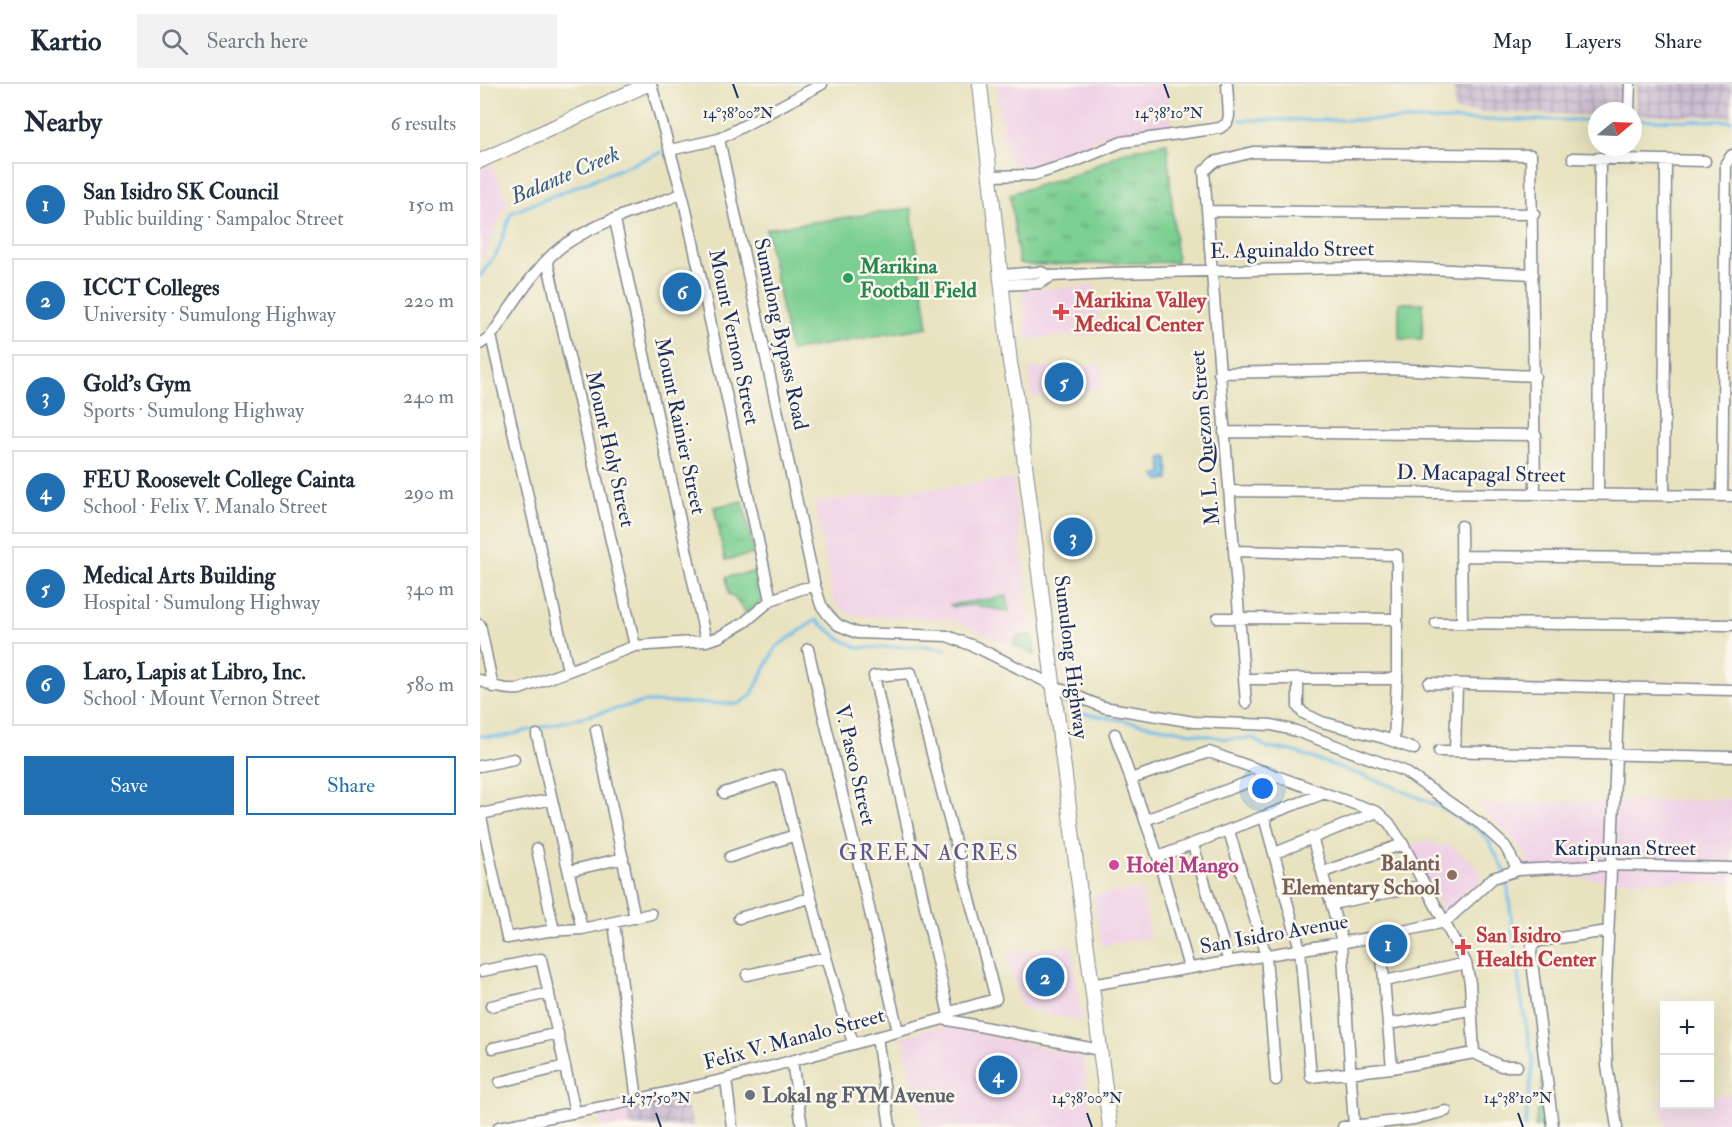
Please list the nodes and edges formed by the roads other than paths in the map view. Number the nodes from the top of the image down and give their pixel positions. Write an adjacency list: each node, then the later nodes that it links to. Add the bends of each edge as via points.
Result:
1 (649, 84): 10 (street, Mount Vernon Street); 18 (main road)
2 (822, 84): 9 (street)
3 (968, 84): 8 (main road)
4 (980, 84): 8 (main road, Sumulong Highway)
5 (1227, 84): 19 (street, via 1229,116 1220,128 1122,142 1041,174)
6 (1630, 84): 7 (street)
7 (1629, 102)
8 (983, 117): 19 (main road, Sumulong Highway)
9 (719, 139): 10 (street); 43 (street, Sumulong Bypass Road)
10 (670, 150): 20 (street, Mount Vernon Street)
11 (1732, 155): 38 (street, via 1726,163)
12 (1627, 156): 15 (street)
13 (1573, 158): 14 (street)
14 (1600, 158): 15 (street); 36 (street)
15 (1627, 159): 16 (street)
16 (1666, 160): 17 (street); 37 (street)
17 (1706, 161)
18 (480, 162)
19 (990, 176): 27 (main road, Sumulong Highway)
20 (682, 194): 23 (street); 44 (street, Mount Vernon Street)
21 (1207, 211): 22 (street); 22 (street, M. L. Quezon Street, via 1204,171 1214,162 1253,152 1532,155); 25 (street, M. L. Quezon Street)
22 (1534, 214): 26 (street)
23 (615, 219): 24 (street, via 566,243); 52 (street, Mount Rainier Street)
24 (547, 260): 28 (street); 53 (street, Mount Holy Street)
25 (1212, 271): 26 (street, E. Aguinaldo Street, via 1389,267); 27 (street, E. Aguinaldo Street, via 1052,276 1040,282); 30 (street, M. L. Quezon Street)
26 (1533, 274): 31 (street)
27 (1002, 280): 64 (main road, Sumulong Highway)
28 (491, 336): 29 (street); 55 (street)
29 (480, 344)
30 (1219, 373): 31 (street, via 1394,369); 32 (street, M. L. Quezon Street)
31 (1535, 376): 33 (street)
32 (1224, 432): 33 (street); 34 (street, M. L. Quezon Street)
33 (1536, 435): 35 (street)
34 (1230, 491): 35 (street, D. Macapagal Street); 40 (street, M. L. Quezon Street)
35 (1535, 494): 36 (street, D. Macapagal Street)
36 (1598, 495): 37 (street, D. Macapagal Street)
37 (1664, 495): 38 (street, D. Macapagal Street)
38 (1727, 496)
39 (1461, 526): 41 (street)
40 (1234, 551): 46 (street, M. L. Quezon Street); 47 (street, via 1397,555)
41 (1461, 556): 42 (street); 49 (street)
42 (1732, 559)
43 (815, 586): 44 (street); 64 (street, Sumulong Bypass Road, via 821,605 838,625 857,633 947,636 976,647)
44 (771, 600): 52 (street, via 745,622)
45 (1218, 618): 46 (street)
46 (1240, 618): 47 (street); 57 (street, M. L. Quezon Street)
47 (1397, 619): 58 (street)
48 (1436, 623): 49 (street)
49 (1462, 623): 51 (street)
50 (480, 625): 62 (street)
51 (1732, 625)
52 (706, 641): 53 (street)
53 (635, 646): 55 (street)
54 (808, 649): 130 (street, V. Pasco Street)
55 (568, 670): 62 (street, via 520,689)
56 (1298, 678): 57 (street); 58 (street); 70 (street, via 1298,707 1303,713 1322,722)
57 (1245, 679): 66 (street, M. L. Quezon Street)
58 (1397, 679): 70 (street)
59 (480, 680): 62 (street)
60 (1429, 683): 61 (street)
61 (1457, 684): 63 (street); 73 (street)
62 (493, 687)
63 (1619, 687): 65 (street); 74 (street)
64 (1054, 689): 101 (street, Sumulong Bypass Road, via 1103,706 1194,722 1272,725 1404,771 1482,825 1505,846); 124 (main road, Sumulong Highway)
65 (1732, 690)
66 (1246, 703)
67 (596, 730): 96 (street)
68 (1115, 734): 79 (street)
69 (537, 735): 82 (street)
70 (1394, 741): 71 (street)
71 (1414, 749)
72 (1439, 751): 73 (street)
73 (1455, 751): 74 (street)
74 (1617, 756): 75 (street); 97 (street)
75 (1732, 757)
76 (514, 759): 77 (street)
77 (480, 766)
78 (1270, 774): 79 (street, via 1209,752); 80 (street); 86 (street)
79 (1131, 779): 86 (street)
80 (1325, 793): 83 (street); 85 (street)
81 (724, 794): 88 (street, via 780,775)
82 (552, 799): 84 (street); 99 (street)
83 (1377, 812): 89 (street); 90 (street)
84 (480, 813): 111 (street, via 507,938)
85 (1264, 817): 87 (street); 93 (street)
86 (1145, 820): 95 (street)
87 (1229, 831): 91 (street); 116 (street)
88 (795, 835): 94 (street); 103 (street)
89 (1312, 837): 93 (street); 100 (street)
90 (1403, 844): 100 (street); 102 (street)
91 (1193, 845): 95 (street); 118 (street)
92 (537, 849): 111 (street)
93 (1275, 854): 115 (street)
94 (730, 857)
95 (1158, 857): 120 (street)
96 (623, 858): 99 (street); 106 (street)
97 (1612, 865): 98 (street, Katipunan Street); 101 (street, Katipunan Street); 112 (street)
98 (1732, 868)
99 (569, 870): 110 (street)
100 (1323, 872): 104 (street)
101 (1509, 873): 109 (street, San Isidro Avenue, via 1481,888)
102 (1425, 885): 104 (street); 109 (street)
103 (810, 898): 107 (street); 117 (street)
104 (1332, 904): 114 (street)
105 (651, 915): 106 (street)
106 (635, 918): 108 (street)
107 (739, 918)
108 (614, 922): 110 (street); 145 (street)
109 (1445, 922): 113 (street, San Isidro Avenue); 119 (street)
110 (582, 929): 111 (street)
111 (554, 931)
112 (1608, 931): 156 (street, via 1532,945); 157 (street, via 1607,1066)
113 (1380, 936): 114 (street, San Isidro Avenue); 123 (street)
114 (1342, 941): 115 (street, San Isidro Avenue); 141 (street)
115 (1300, 949): 116 (street, San Isidro Avenue); 141 (street, via 1311,1077)
116 (1266, 956): 118 (street, San Isidro Avenue); 143 (street)
117 (826, 957): 122 (street); 133 (street)
118 (1229, 962): 120 (street, San Isidro Avenue)
119 (1466, 963): 123 (street); 127 (street)
120 (1189, 968): 124 (street, San Isidro Avenue)
121 (482, 971): 125 (street, via 537,958 543,962)
122 (747, 975)
123 (1385, 981): 129 (street)
124 (1091, 985): 135 (main road, Sumulong Highway)
125 (549, 993): 126 (street); 131 (street)
126 (491, 1006)
127 (1470, 1010): 129 (street); 136 (street)
128 (950, 1016): 128 (street, via 874,676 911,673 996,999); 130 (street, Felix V. Manalo Street); 135 (street, Felix V. Manalo Street)
129 (1389, 1024): 140 (street)
130 (898, 1031): 132 (street, Felix V. Manalo Street)
131 (558, 1033): 134 (street); 138 (street)
132 (877, 1037): 133 (street, Felix V. Manalo Street); 154 (street)
133 (854, 1044): 137 (street, Felix V. Manalo Street)
134 (493, 1048)
135 (1100, 1050): 155 (main road, Sumulong Highway)
136 (1474, 1053): 139 (street, via 1501,1066); 140 (street)
137 (792, 1061): 142 (street, Felix V. Manalo Street); 153 (street)
138 (565, 1066): 144 (street); 147 (street)
139 (1517, 1066)
140 (1392, 1068): 141 (street)
141 (1350, 1074): 150 (street)
142 (726, 1079): 145 (street, Felix V. Manalo Street); 152 (street)
143 (1276, 1080)
144 (500, 1082)
145 (637, 1100): 147 (street, Felix V. Manalo Street)
146 (1446, 1111): 149 (street)
147 (575, 1112): 148 (street, Felix V. Manalo Street)
148 (558, 1121): 151 (street, Felix V. Manalo Street)
149 (1417, 1123): 150 (street)
150 (1349, 1126)
151 (499, 1127)
152 (732, 1127)
153 (802, 1127)
154 (890, 1127)
155 (1110, 1127)
156 (1553, 1127)
157 (1617, 1127)

